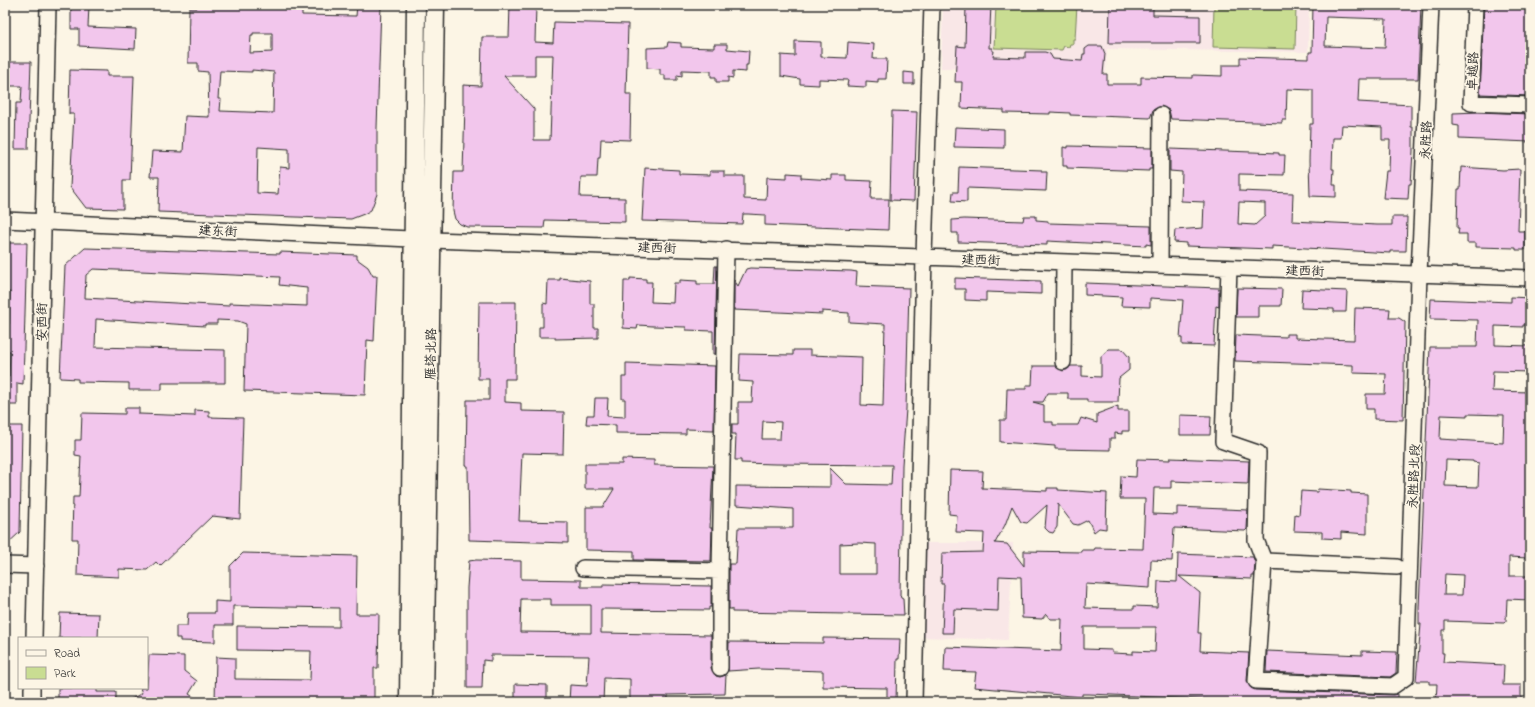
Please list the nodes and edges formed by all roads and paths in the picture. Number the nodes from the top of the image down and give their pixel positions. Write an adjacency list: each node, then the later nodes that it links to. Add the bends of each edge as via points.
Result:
1 (48, 5): 10 (street, 安西街)
2 (416, 5): 11 (main road, 雁塔北路)
3 (435, 5): 12 (main road, 雁塔北路)
4 (932, 5): 14 (street)
5 (1431, 5): 18 (street, 永胜路)
6 (1475, 5): 7 (street, 卓越路, via 1471,102)
7 (1530, 105)
8 (1161, 115): 16 (street)
9 (5, 220): 10 (street, 建东街)
10 (43, 222): 11 (street, 建东街); 23 (street, 安西街)
11 (413, 239): 12 (street, 建东街); 31 (main road, 雁塔北路)
12 (432, 240): 13 (street, 建西街); 32 (main road, 雁塔北路)
13 (726, 249): 14 (street, 建西街); 26 (street)
14 (924, 256): 15 (street, 建西街); 33 (street)
15 (1064, 262): 16 (street, 建西街); 20 (street)
16 (1160, 265): 17 (street, 建西街)
17 (1229, 268): 18 (street, 建西街); 21 (street, via 1223,442 1258,453 1256,540)
18 (1419, 274): 19 (street, 建西街); 21 (street, 永胜路北段, via 1406,677 1393,686 1256,681)
19 (1530, 278)
20 (1063, 362)
21 (1264, 561): 24 (street)
22 (5, 565): 23 (street)
23 (36, 566): 27 (street, 安西街)
24 (1397, 567)
25 (583, 568): 26 (street)
26 (720, 571): 28 (street)
27 (34, 637)
28 (720, 668)
29 (32, 689): 30 (street)
30 (32, 702)
31 (409, 702)
32 (424, 702)
33 (914, 702)

